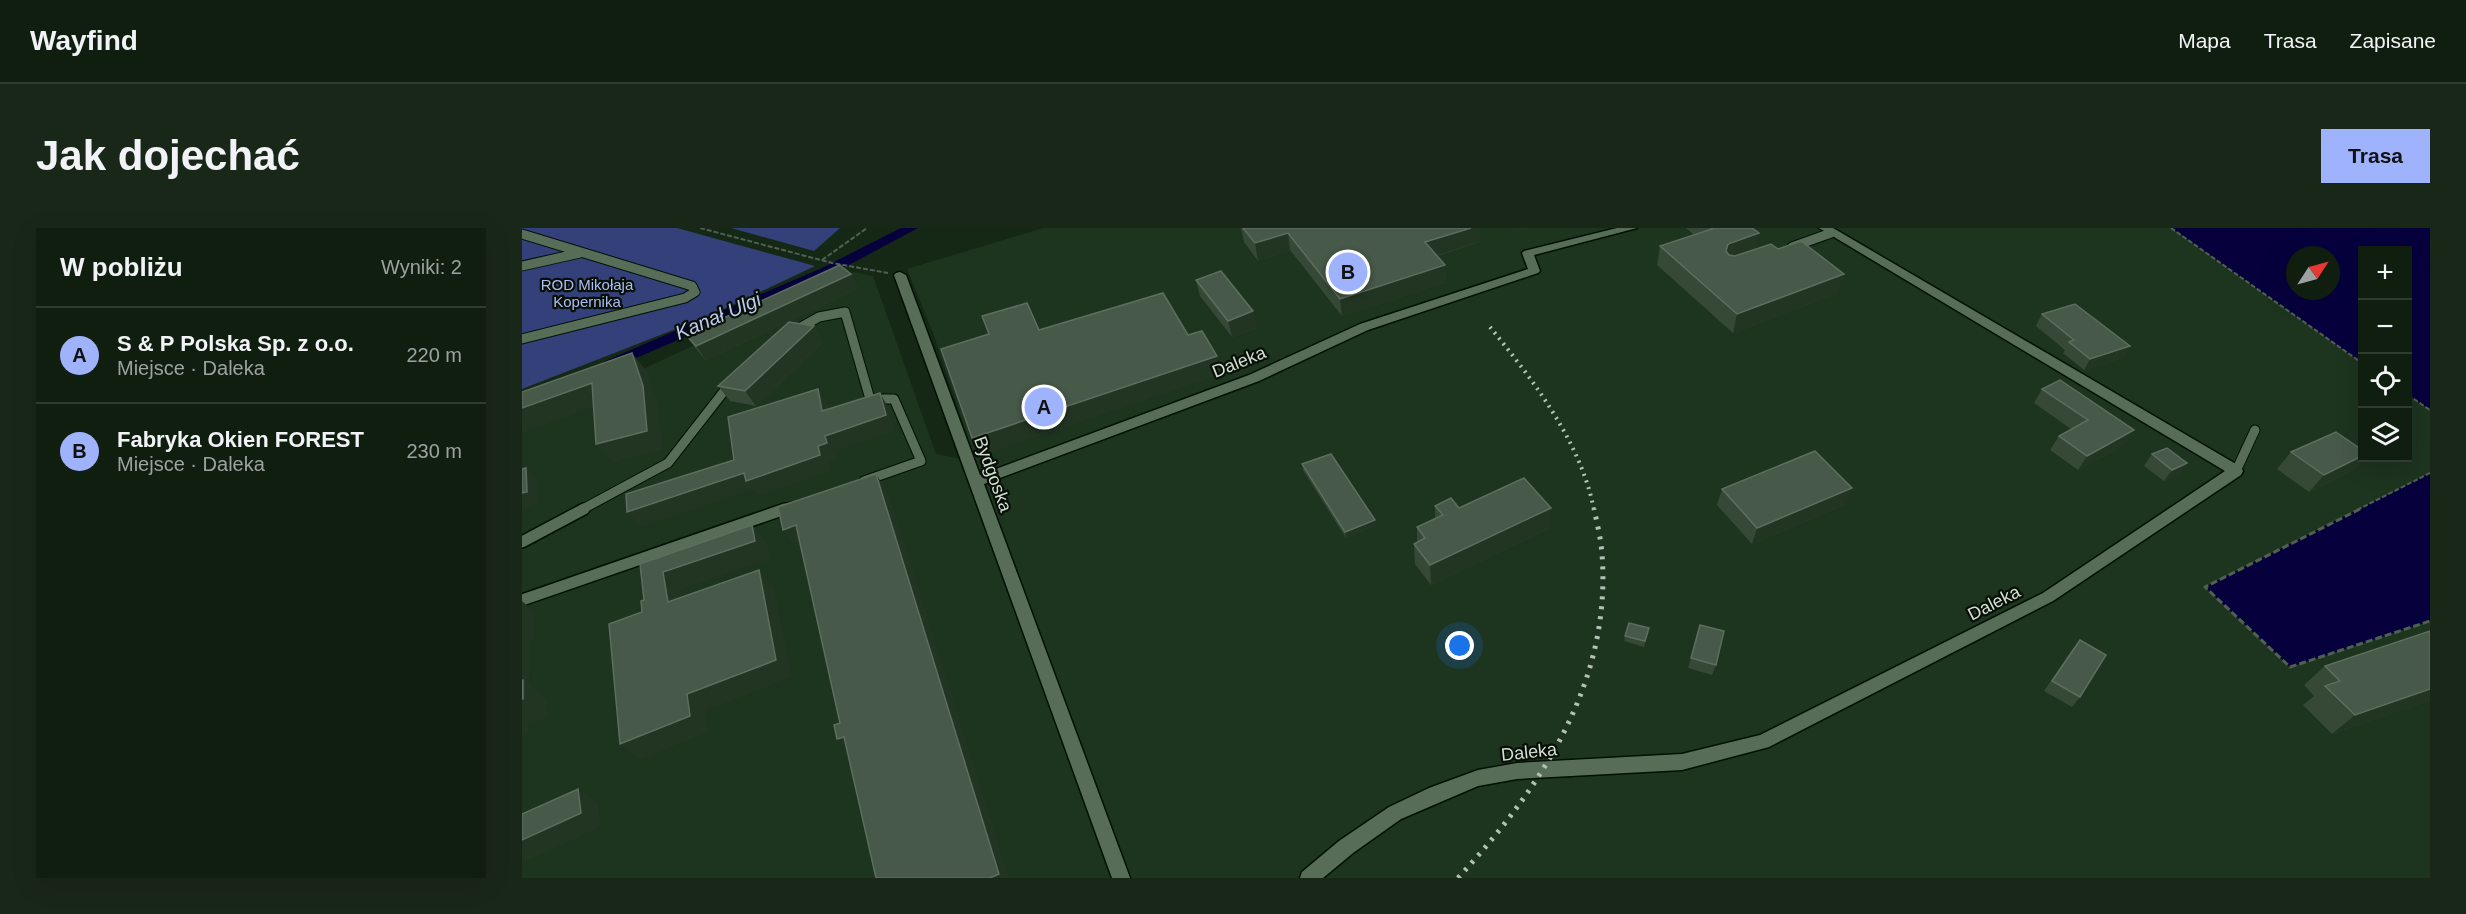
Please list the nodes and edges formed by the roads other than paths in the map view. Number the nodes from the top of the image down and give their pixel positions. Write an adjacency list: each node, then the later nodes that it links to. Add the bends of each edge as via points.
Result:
1 (1631, 228): 15 (street, Daleka, via 1528,253 1534,271 1364,327 1254,378)
2 (1828, 231): 5 (lane); 14 (street)
3 (522, 234): 4 (lane)
4 (561, 246): 6 (lane); 7 (lane, via 556,256)
5 (1782, 250)
6 (583, 252): 7 (lane); 11 (lane, via 692,286 695,292 685,298)
7 (546, 261): 8 (lane)
8 (522, 266)
9 (900, 275): 15 (street, Bydgoska)
10 (788, 334): 16 (lane, via 819,317 844,312 870,399 894,399 899,409 921,461)
11 (522, 339)
12 (742, 369): 18 (lane, via 668,463)
13 (2255, 430): 14 (lane)
14 (2236, 471): 21 (street, Daleka, via 2048,597 1763,742 1682,762 1517,771 1478,778 1395,813)
15 (975, 482): 20 (street, Bydgoska)
16 (853, 485)
17 (797, 504): 19 (lane)
18 (522, 542)
19 (522, 600)
20 (1121, 878)
21 (1309, 878)

